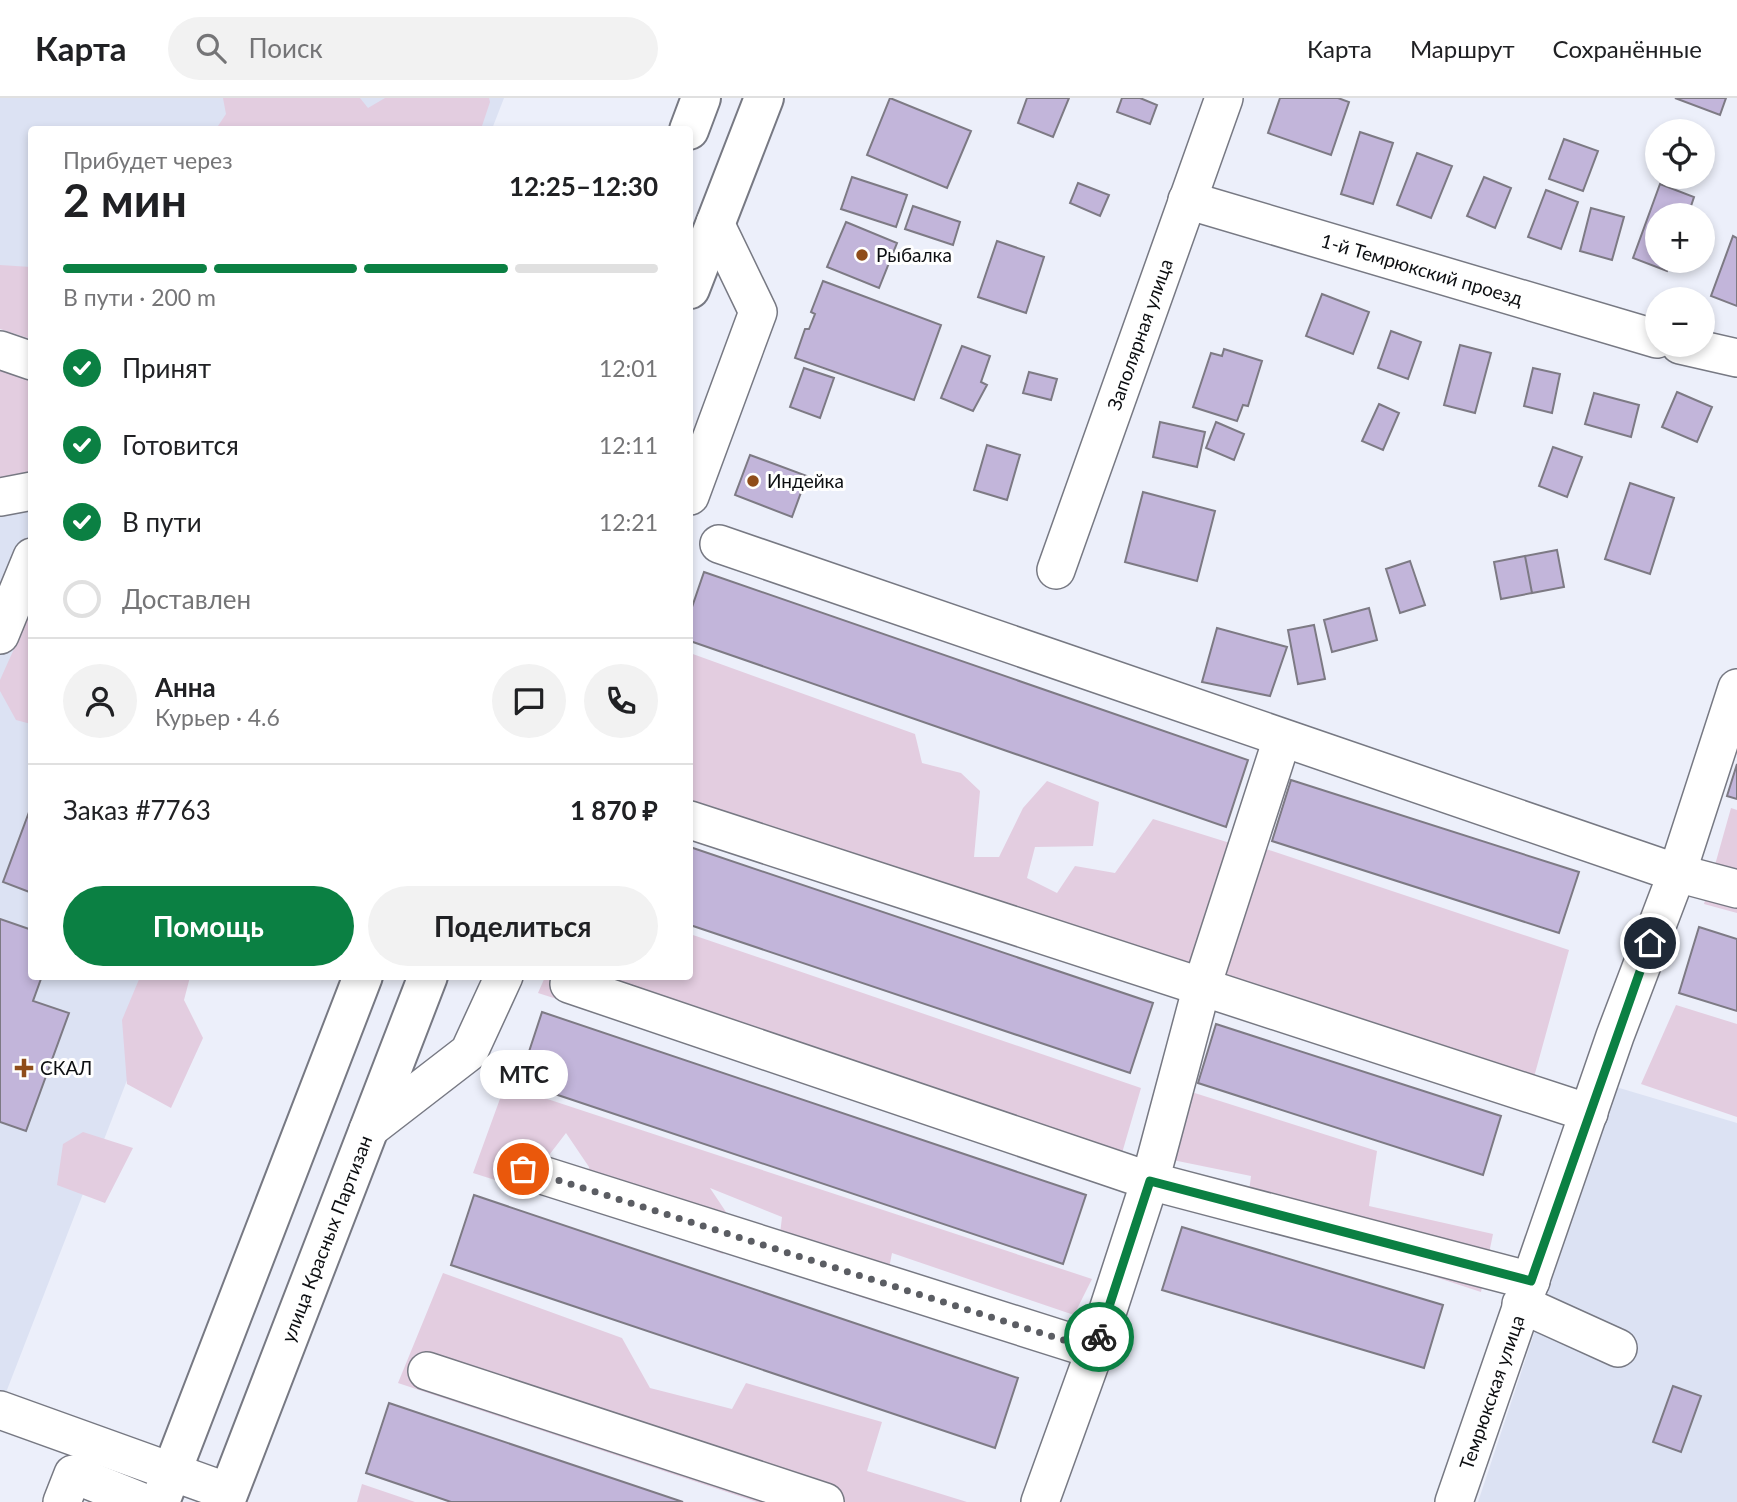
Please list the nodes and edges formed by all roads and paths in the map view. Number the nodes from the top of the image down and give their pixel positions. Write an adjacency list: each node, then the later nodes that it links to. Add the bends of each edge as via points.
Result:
1 (700, 98): 4 (highway)
2 (764, 98): 6 (highway)
3 (1224, 98): 5 (street, Заполярная улица)
4 (690, 126)
5 (1187, 200): 8 (street, 1-й Темрюкский проезд); 18 (street, Заполярная улица)
6 (715, 223): 7 (highway); 13 (street, via 758,312)
7 (693, 281)
8 (1645, 336)
9 (0, 350): 12 (street)
10 (1715, 353): 11 (street)
11 (1737, 358)
12 (28, 359)
13 (693, 488)
14 (28, 492): 15 (street)
15 (0, 497)
16 (719, 544): 21 (street)
17 (28, 567): 19 (street)
18 (1056, 570)
19 (0, 635)
20 (1737, 688): 23 (street, Темрюкская улица)
21 (1282, 738): 23 (street); 29 (street)
22 (693, 821): 29 (street)
23 (1677, 873): 24 (street); 30 (street, Темрюкская улица)
24 (1737, 889)
25 (361, 980): 39 (highway)
26 (426, 980): 31 (highway, улица Красных Партизан)
27 (502, 980): 31 (street, via 469,1052)
28 (569, 984): 33 (street)
29 (1202, 986): 30 (street); 33 (street)
30 (1589, 1112): 34 (street, Темрюкская улица)
31 (368, 1130): 40 (highway, улица Красных Партизан)
32 (523, 1169): 36 (street)
33 (1150, 1181): 34 (street); 36 (street)
34 (1526, 1292): 35 (street); 45 (street, Темрюкская улица)
35 (1618, 1348)
36 (1095, 1350): 44 (street)
37 (427, 1371): 43 (street)
38 (8, 1412): 39 (street)
39 (166, 1486): 40 (street)
40 (227, 1497)
41 (62, 1502): 42 (street, via 73,1474)
42 (142, 1502)
43 (825, 1502)
44 (1040, 1502)
45 (1454, 1502)

